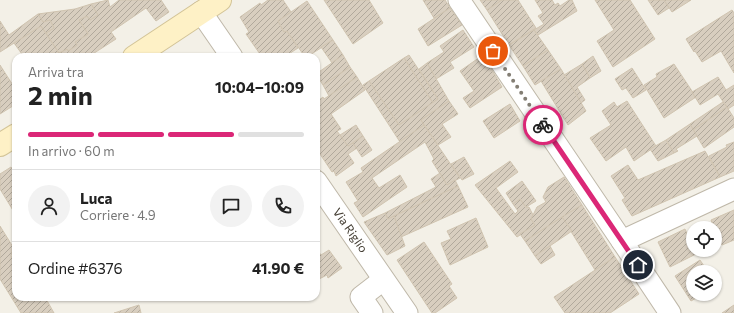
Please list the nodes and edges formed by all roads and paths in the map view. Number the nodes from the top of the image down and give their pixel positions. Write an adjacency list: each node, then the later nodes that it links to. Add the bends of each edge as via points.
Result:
1 (459, 0): 9 (street)
2 (214, 3): 3 (street); 4 (street)
3 (140, 53)
4 (231, 53)
5 (12, 138): 6 (street)
6 (0, 145)
7 (320, 187): 10 (street, Via Riglio)
8 (734, 189): 9 (street)
9 (622, 241): 13 (street)
10 (384, 280): 11 (street, via 361,297); 12 (street, Via Riglio)
11 (372, 313)
12 (407, 313)
13 (670, 313)

